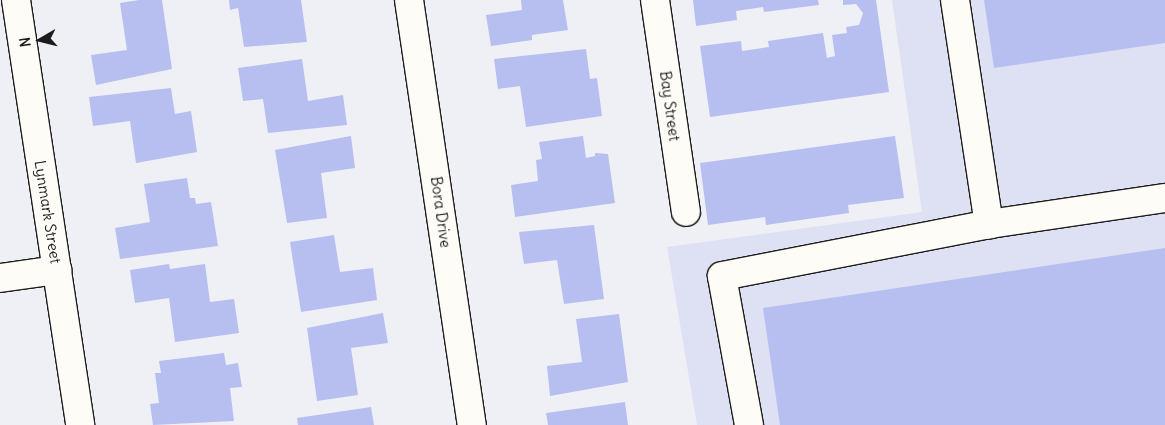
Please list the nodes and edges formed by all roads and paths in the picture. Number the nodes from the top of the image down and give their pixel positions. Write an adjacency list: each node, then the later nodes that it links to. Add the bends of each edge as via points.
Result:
1 (16, 0): 8 (street, Lynmark Street)
2 (410, 0): 11 (street, Bora Drive)
3 (655, 0): 6 (street, Bay Street)
4 (955, 0): 7 (street)
5 (1165, 198): 7 (street)
6 (686, 212)
7 (988, 224): 12 (street, via 722,276)
8 (57, 270): 9 (street); 10 (street, Lynmark Street)
9 (0, 278)
10 (80, 425)
11 (472, 425)
12 (750, 425)

